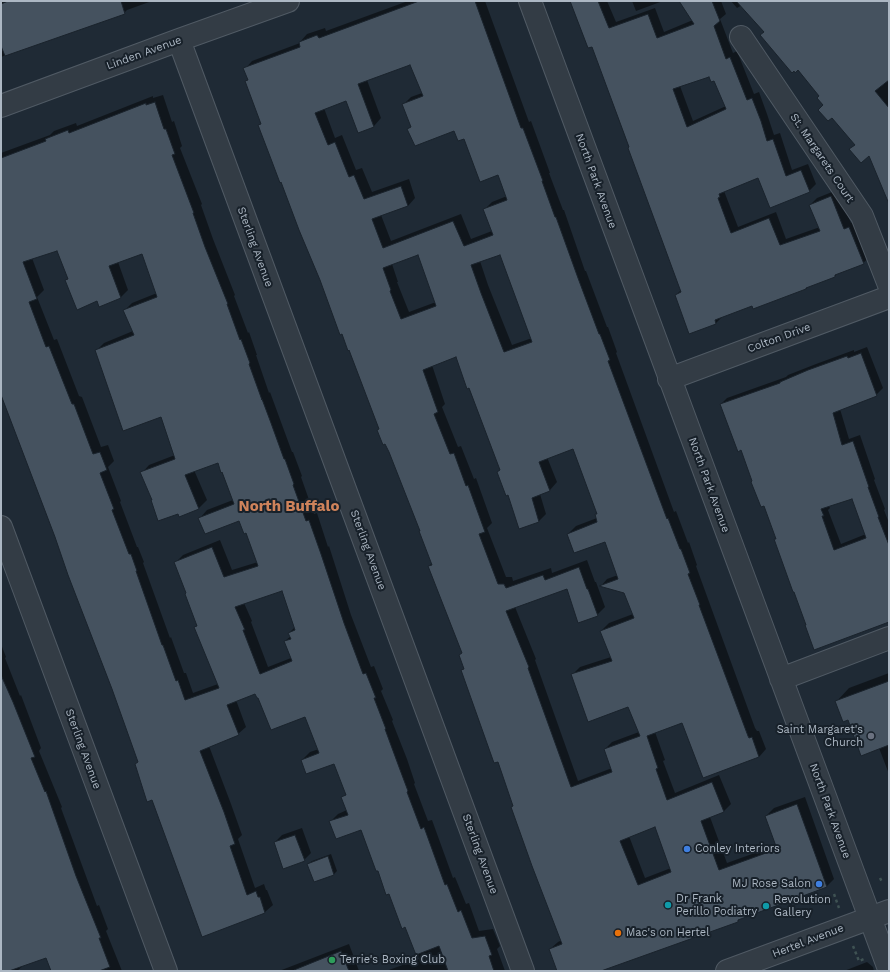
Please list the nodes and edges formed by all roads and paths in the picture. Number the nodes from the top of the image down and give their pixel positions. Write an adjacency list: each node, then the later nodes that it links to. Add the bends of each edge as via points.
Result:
1 (288, 1): 4 (street, Linden Avenue)
2 (530, 1): 7 (street, North Park Avenue)
3 (741, 37): 6 (street, St. Margarets Court, via 862,216)
4 (179, 40): 5 (street, Linden Avenue); 20 (street, Sterling Avenue)
5 (1, 106)
6 (888, 296): 7 (street, Colton Drive)
7 (670, 379): 10 (street, North Park Avenue)
8 (1, 527): 19 (street, Sterling Avenue)
9 (889, 638): 10 (street)
10 (781, 679): 15 (street, North Park Avenue)
11 (880, 878): 12 (path)
12 (882, 882)
13 (834, 894): 14 (path)
14 (836, 900)
15 (880, 914): 18 (street, North Park Avenue); 21 (street, Hertel Avenue)
16 (854, 950): 17 (path)
17 (859, 960)
18 (889, 969)
19 (166, 971)
20 (523, 971)
21 (728, 971)

